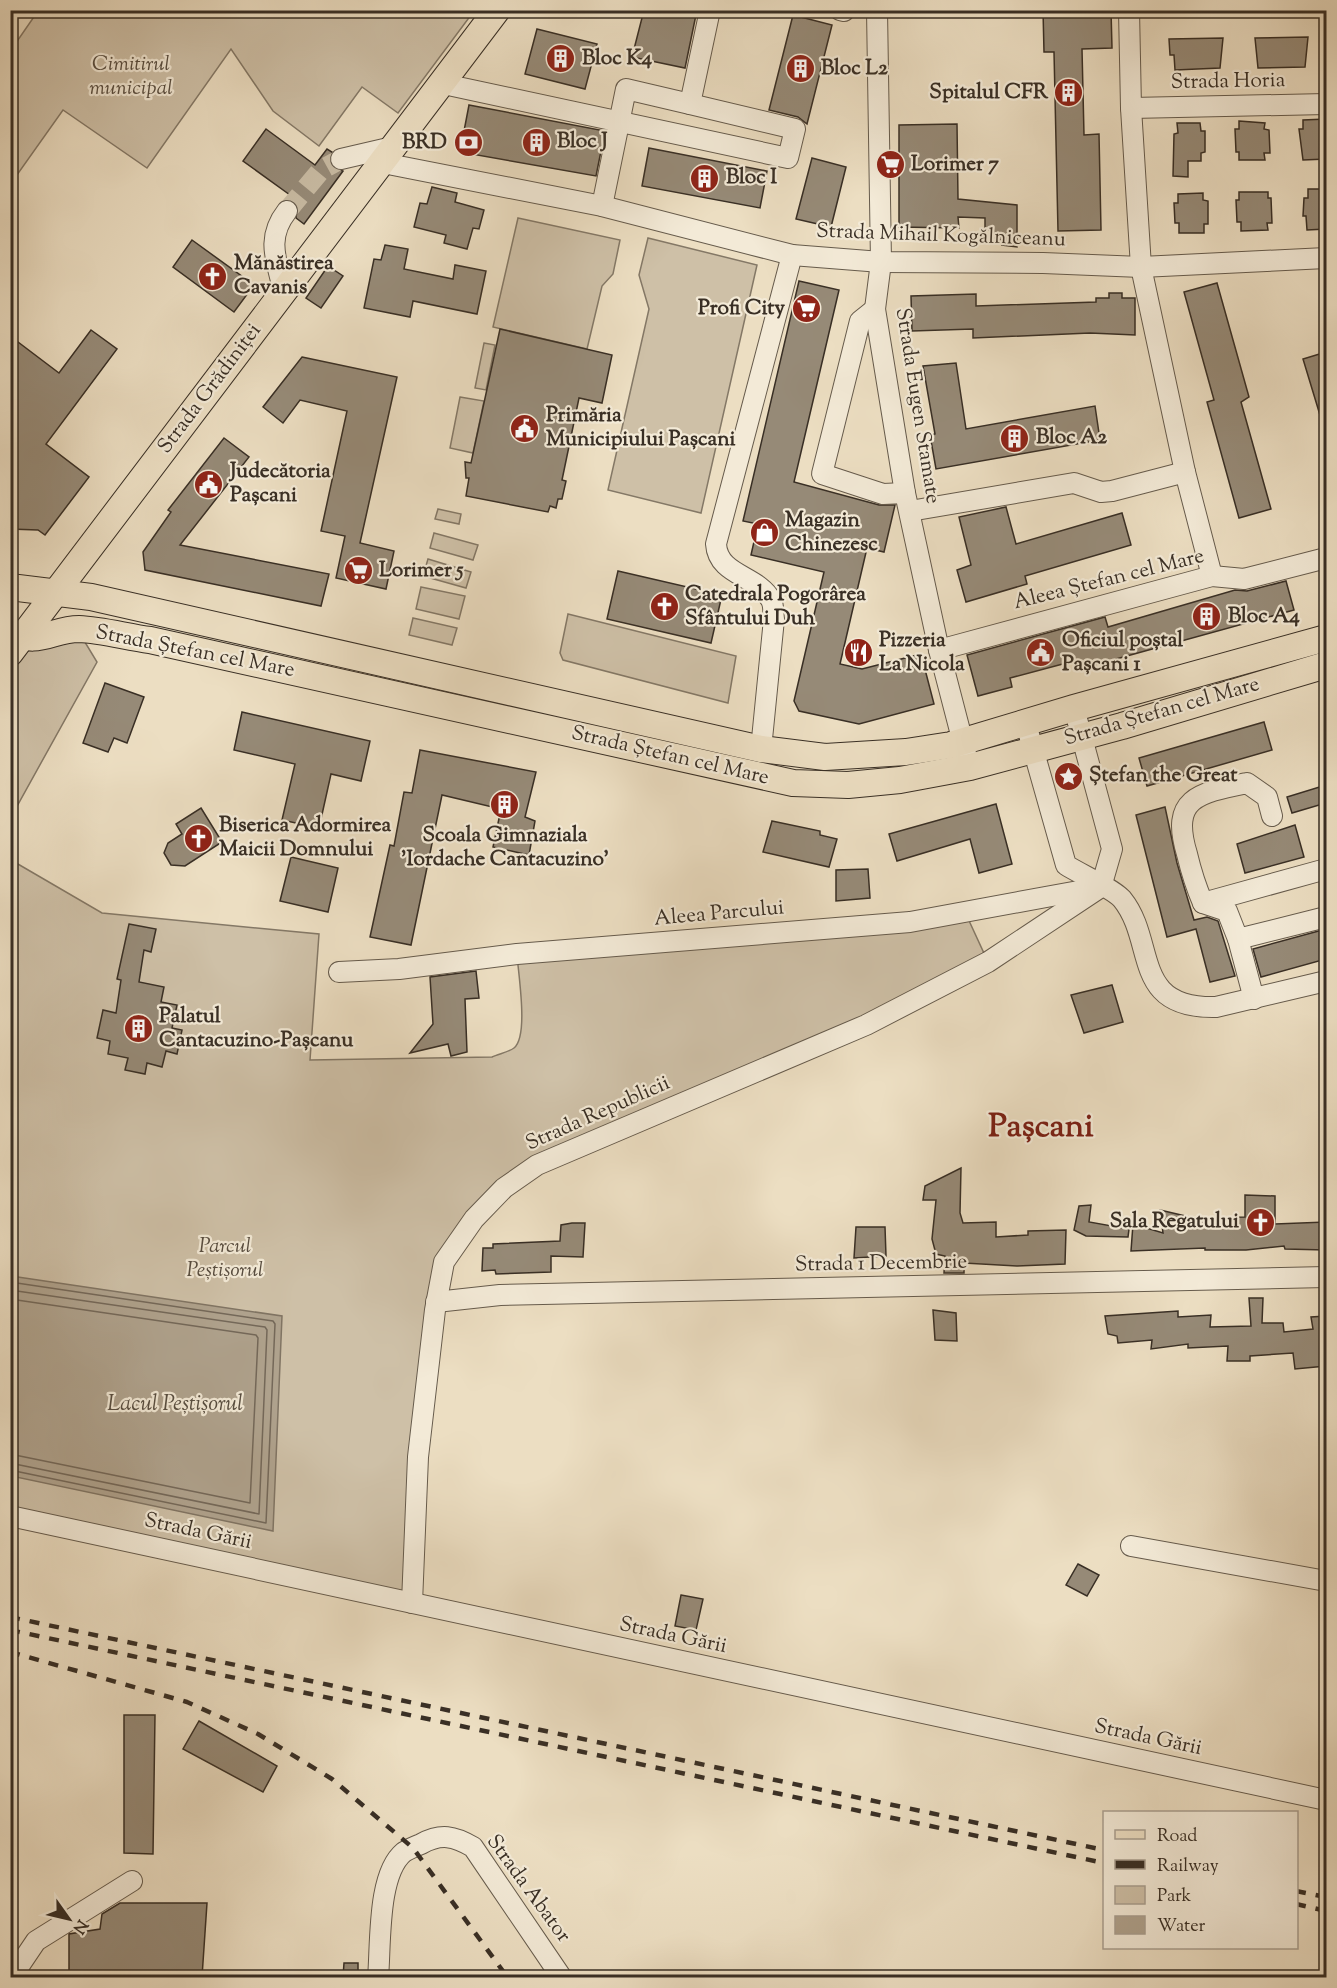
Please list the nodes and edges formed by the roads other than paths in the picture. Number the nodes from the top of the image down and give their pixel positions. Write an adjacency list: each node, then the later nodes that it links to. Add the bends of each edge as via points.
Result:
1 (496, 10): 5 (main road, Strada Grădiniței)
2 (710, 10): 6 (street)
3 (877, 10): 16 (street, Strada Eugen Stamate)
4 (1129, 10): 8 (street)
5 (439, 83): 9 (street); 10 (main road, Strada Grădiniței)
6 (690, 104): 9 (street, via 626,89); 9 (street, via 795,129 788,158)
7 (1326, 104): 8 (street, Strada Horia)
8 (1131, 108): 17 (street)
9 (619, 121): 12 (street)
10 (390, 154): 11 (street); 12 (street, Strada Mihail Kogălniceanu); 18 (main road, Strada Grădiniței)
11 (341, 159)
12 (602, 206): 14 (street, Strada Mihail Kogălniceanu)
13 (287, 211): 18 (street, via 274,229 273,240)
14 (792, 255): 16 (street, Strada Mihail Kogălniceanu); 36 (street, via 716,544 725,567 759,587 772,601 774,619)
15 (1326, 258): 17 (street, Strada Mihail Kogălniceanu)
16 (881, 262): 17 (street, Strada Mihail Kogălniceanu); 19 (street, Strada Eugen Stamate)
17 (1142, 267): 20 (street)
18 (284, 293): 25 (main road, Strada Grădiniței)
19 (875, 309): 21 (street, Strada Eugen Stamate); 21 (street, via 860,321 822,474)
20 (1185, 472): 21 (street, via 1112,491 1101,492 1074,483); 23 (street)
21 (908, 502): 28 (street, Strada Eugen Stamate)
22 (1326, 558): 23 (street, Aleea Ștefan cel Mare, via 1244,579)
23 (1212, 576): 28 (street, Aleea Ștefan cel Mare)
24 (10, 587): 25 (main road, Strada Ștefan cel Mare)
25 (56, 594): 27 (main road, Strada Grădiniței); 31 (main road, Strada Ștefan cel Mare, via 91,597)
26 (1326, 638): 30 (main road, Strada Ștefan cel Mare)
27 (15, 641): 34 (main road, Strada Ștefan cel Mare, via 77,629 150,640)
28 (939, 650): 35 (street, Strada Eugen Stamate)
29 (1326, 664): 33 (main road, Strada Ștefan cel Mare)
30 (1074, 708): 32 (main road, Strada Ștefan cel Mare); 33 (street)
31 (606, 714): 34 (main road); 36 (main road, Strada Ștefan cel Mare)
32 (1026, 724): 35 (main road, Strada Ștefan cel Mare); 37 (street)
33 (1081, 736): 37 (main road, Strada Ștefan cel Mare); 41 (street, via 1112,849)
34 (601, 740): 38 (main road, Strada Ștefan cel Mare, via 793,783 848,785)
35 (963, 742): 36 (main road, Strada Ștefan cel Mare, via 906,752 825,758); 38 (street, Strada Eugen Stamate)
36 (761, 749)
37 (1034, 749): 38 (main road, Strada Ștefan cel Mare); 41 (street, via 1066,866)
38 (970, 767)
39 (1272, 816): 42 (street, via 1267,797 1247,783 1196,798 1186,807 1180,819 1180,832)
40 (1326, 869): 42 (street)
41 (1101, 887): 45 (street, Aleea Parcului, via 910,922); 47 (street, via 1113,891 1132,915 1149,970 1172,999 1198,1007 1216,1007); 49 (street, Strada Republicii, via 988,962 866,1025 537,1165 504,1188 474,1219 444,1263)
42 (1203, 903): 44 (street, via 1227,911)
43 (1326, 917): 44 (street)
44 (1238, 939): 47 (street)
45 (339, 972)
46 (1326, 981): 47 (street)
47 (1254, 999)
48 (1326, 1277): 49 (street, Strada 1 Decembrie, via 500,1295)
49 (436, 1302): 53 (street, Strada Republicii, via 418,1457)
50 (10, 1516): 53 (street, Strada Gării)
51 (1131, 1546): 52 (street)
52 (1326, 1581)
53 (412, 1603): 54 (street, Strada Gării)
54 (1326, 1800)
55 (132, 1881): 56 (street, via 36,1941)
56 (11, 1977)
57 (378, 1977): 58 (street, Strada Abator, via 384,1890 404,1852 435,1836 455,1837 473,1847)
58 (562, 1977)

